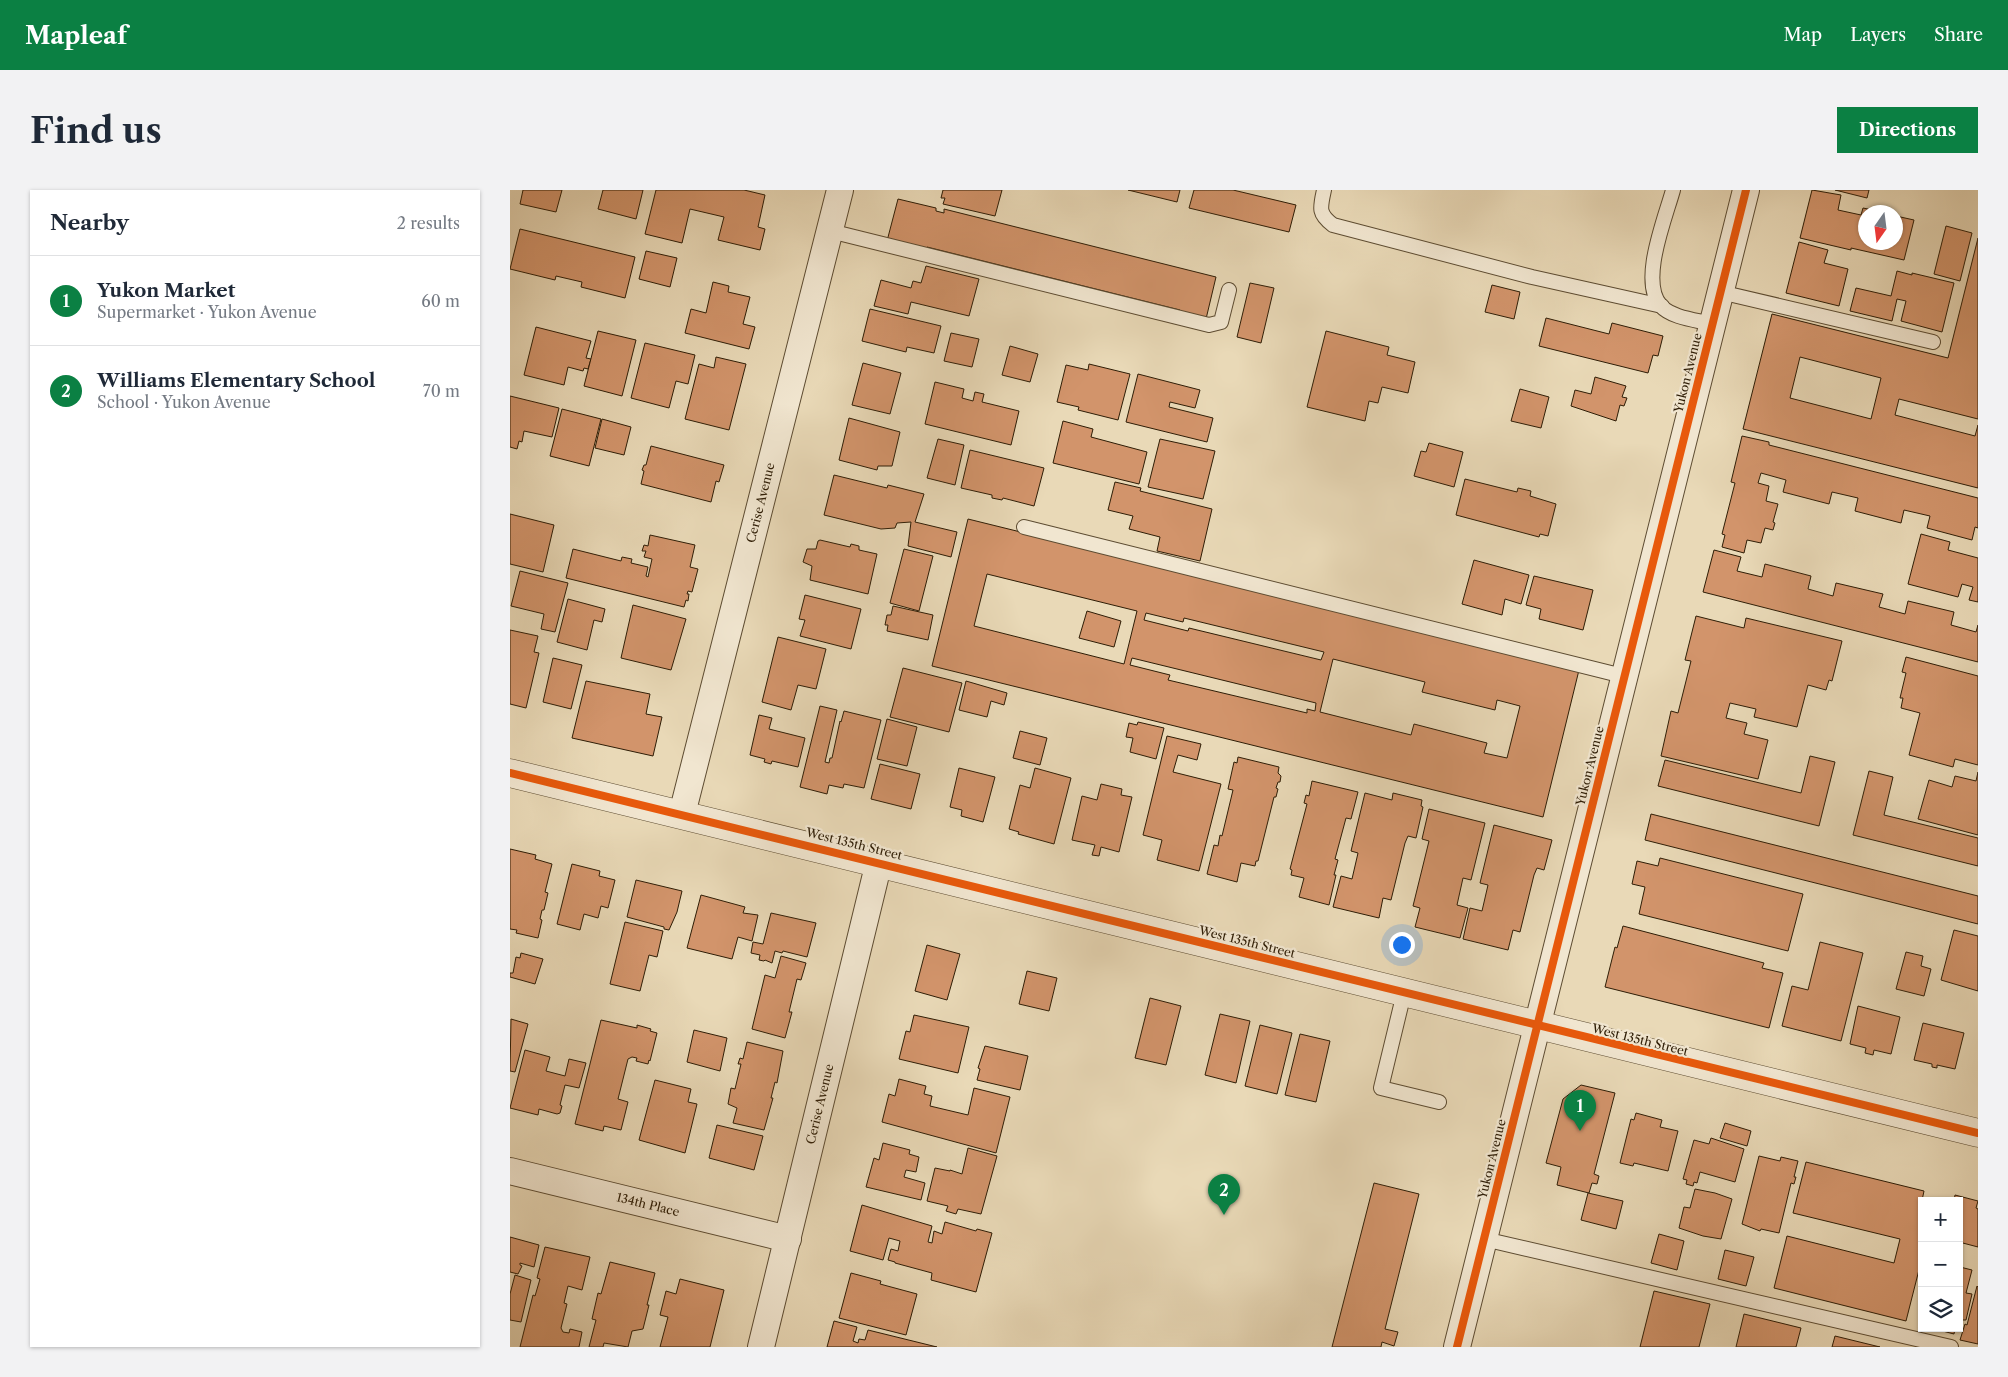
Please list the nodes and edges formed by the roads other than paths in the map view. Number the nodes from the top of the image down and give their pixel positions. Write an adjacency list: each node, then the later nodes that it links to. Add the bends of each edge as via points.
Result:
1 (840, 190): 5 (street, Cerise Avenue)
2 (1324, 190): 8 (lane, via 1320,209 1323,218 1333,226 1532,277)
3 (1673, 190): 8 (lane, via 1651,271 1653,291)
4 (1746, 190): 7 (street, Yukon Avenue)
5 (830, 231): 6 (lane, via 1209,325 1221,322); 14 (street, Cerise Avenue)
6 (1230, 290)
7 (1720, 292): 9 (street, Yukon Avenue); 10 (lane)
8 (1662, 306): 9 (lane, via 1676,315)
9 (1712, 324): 12 (street, Yukon Avenue)
10 (1933, 342)
11 (1024, 527): 12 (lane)
12 (1623, 676): 17 (street, Yukon Avenue)
13 (510, 773): 14 (street, West 135th Street)
14 (682, 814): 15 (street, West 135th Street)
15 (879, 862): 16 (street, West 135th Street); 21 (street, Cerise Avenue)
16 (1404, 993): 17 (street, West 135th Street); 18 (lane, via 1381,1088)
17 (1537, 1026): 19 (street, West 135th Street); 22 (street, Yukon Avenue)
18 (1439, 1102)
19 (1978, 1133)
20 (510, 1171): 21 (street, 134th Place)
21 (788, 1239): 23 (street, Cerise Avenue)
22 (1484, 1239): 24 (street, Yukon Avenue); 25 (lane)
23 (761, 1347)
24 (1457, 1347)
25 (1951, 1347)

